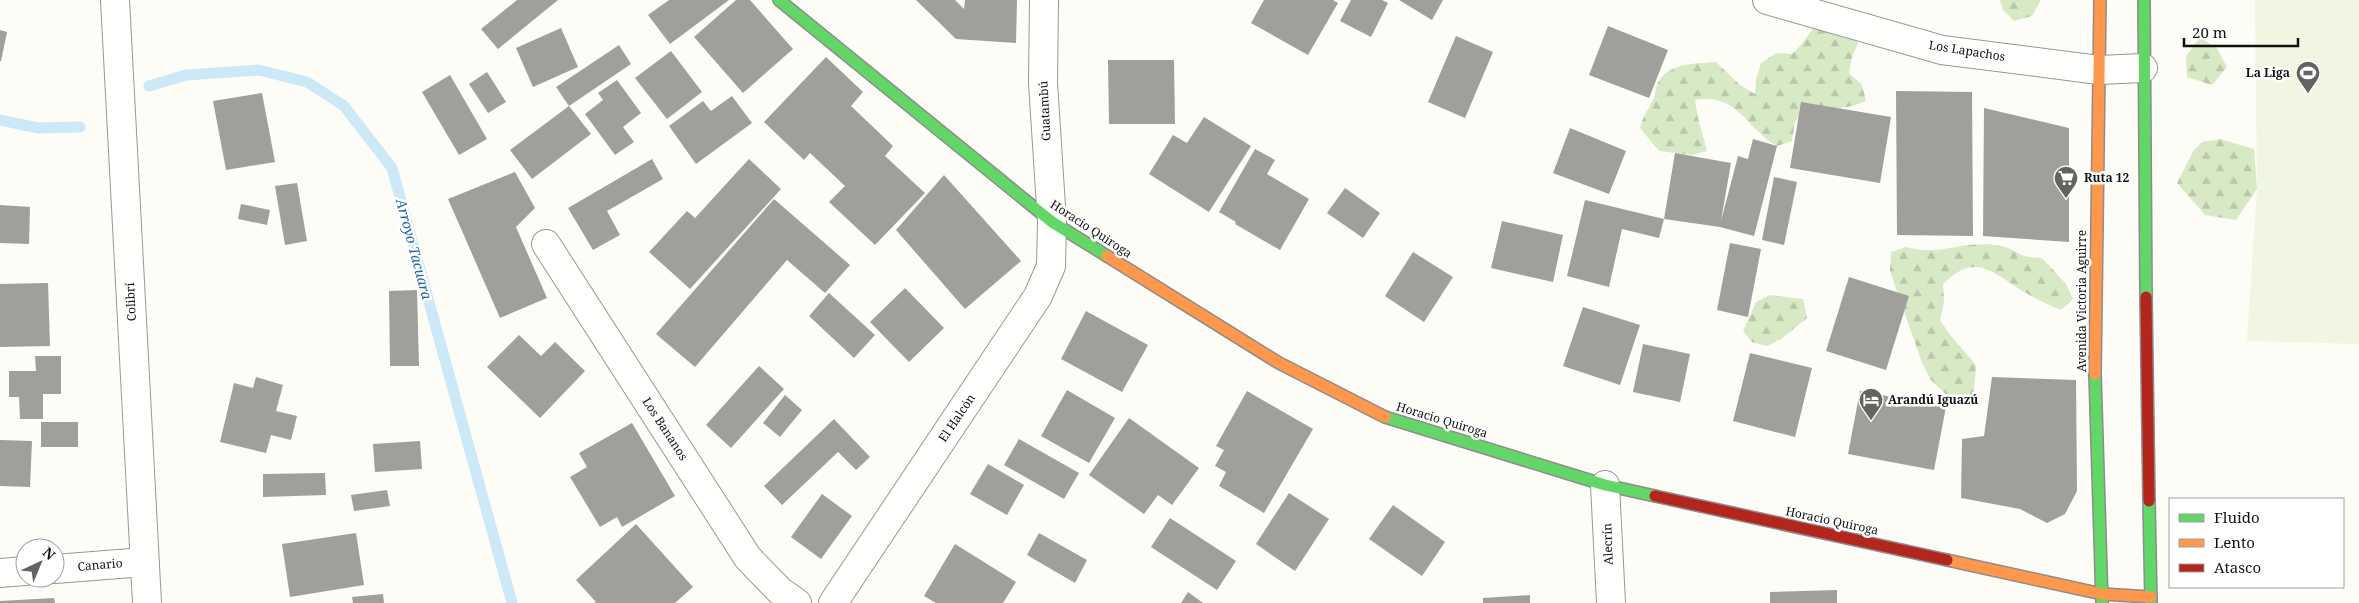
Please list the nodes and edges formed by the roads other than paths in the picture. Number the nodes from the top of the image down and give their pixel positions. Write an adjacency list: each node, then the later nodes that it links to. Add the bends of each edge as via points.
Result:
1 (115, 0): 12 (street, Colibrí)
2 (779, 0): 9 (main road, Horacio Quiroga)
3 (1044, 0): 9 (street, Guatambú, via 1043,83)
4 (1767, 0): 8 (street, Los Lapachos, via 1942,50)
5 (2100, 0): 8 (main road, Avenida Victoria Aguirre)
6 (2144, 0): 7 (main road)
7 (2143, 68): 8 (street, Los Lapachos); 17 (main road)
8 (2099, 70): 16 (main road, Avenida Victoria Aguirre, via 2094,334)
9 (1052, 222): 11 (main road, Horacio Quiroga, via 1279,364 1391,420); 20 (street, El Halcón, via 1051,266 1038,296)
10 (546, 244): 19 (street, Los Bananos, via 748,558 780,591)
11 (1605, 485): 16 (main road, Horacio Quiroga); 21 (street, Alecrín)
12 (144, 562): 13 (street, Canario); 18 (street, Colibrí)
13 (65, 568)
14 (15, 572): 15 (street)
15 (0, 573)
16 (2102, 598): 17 (main road, Horacio Quiroga)
17 (2151, 600)
18 (147, 603)
19 (797, 603)
20 (833, 603)
21 (1610, 603)

